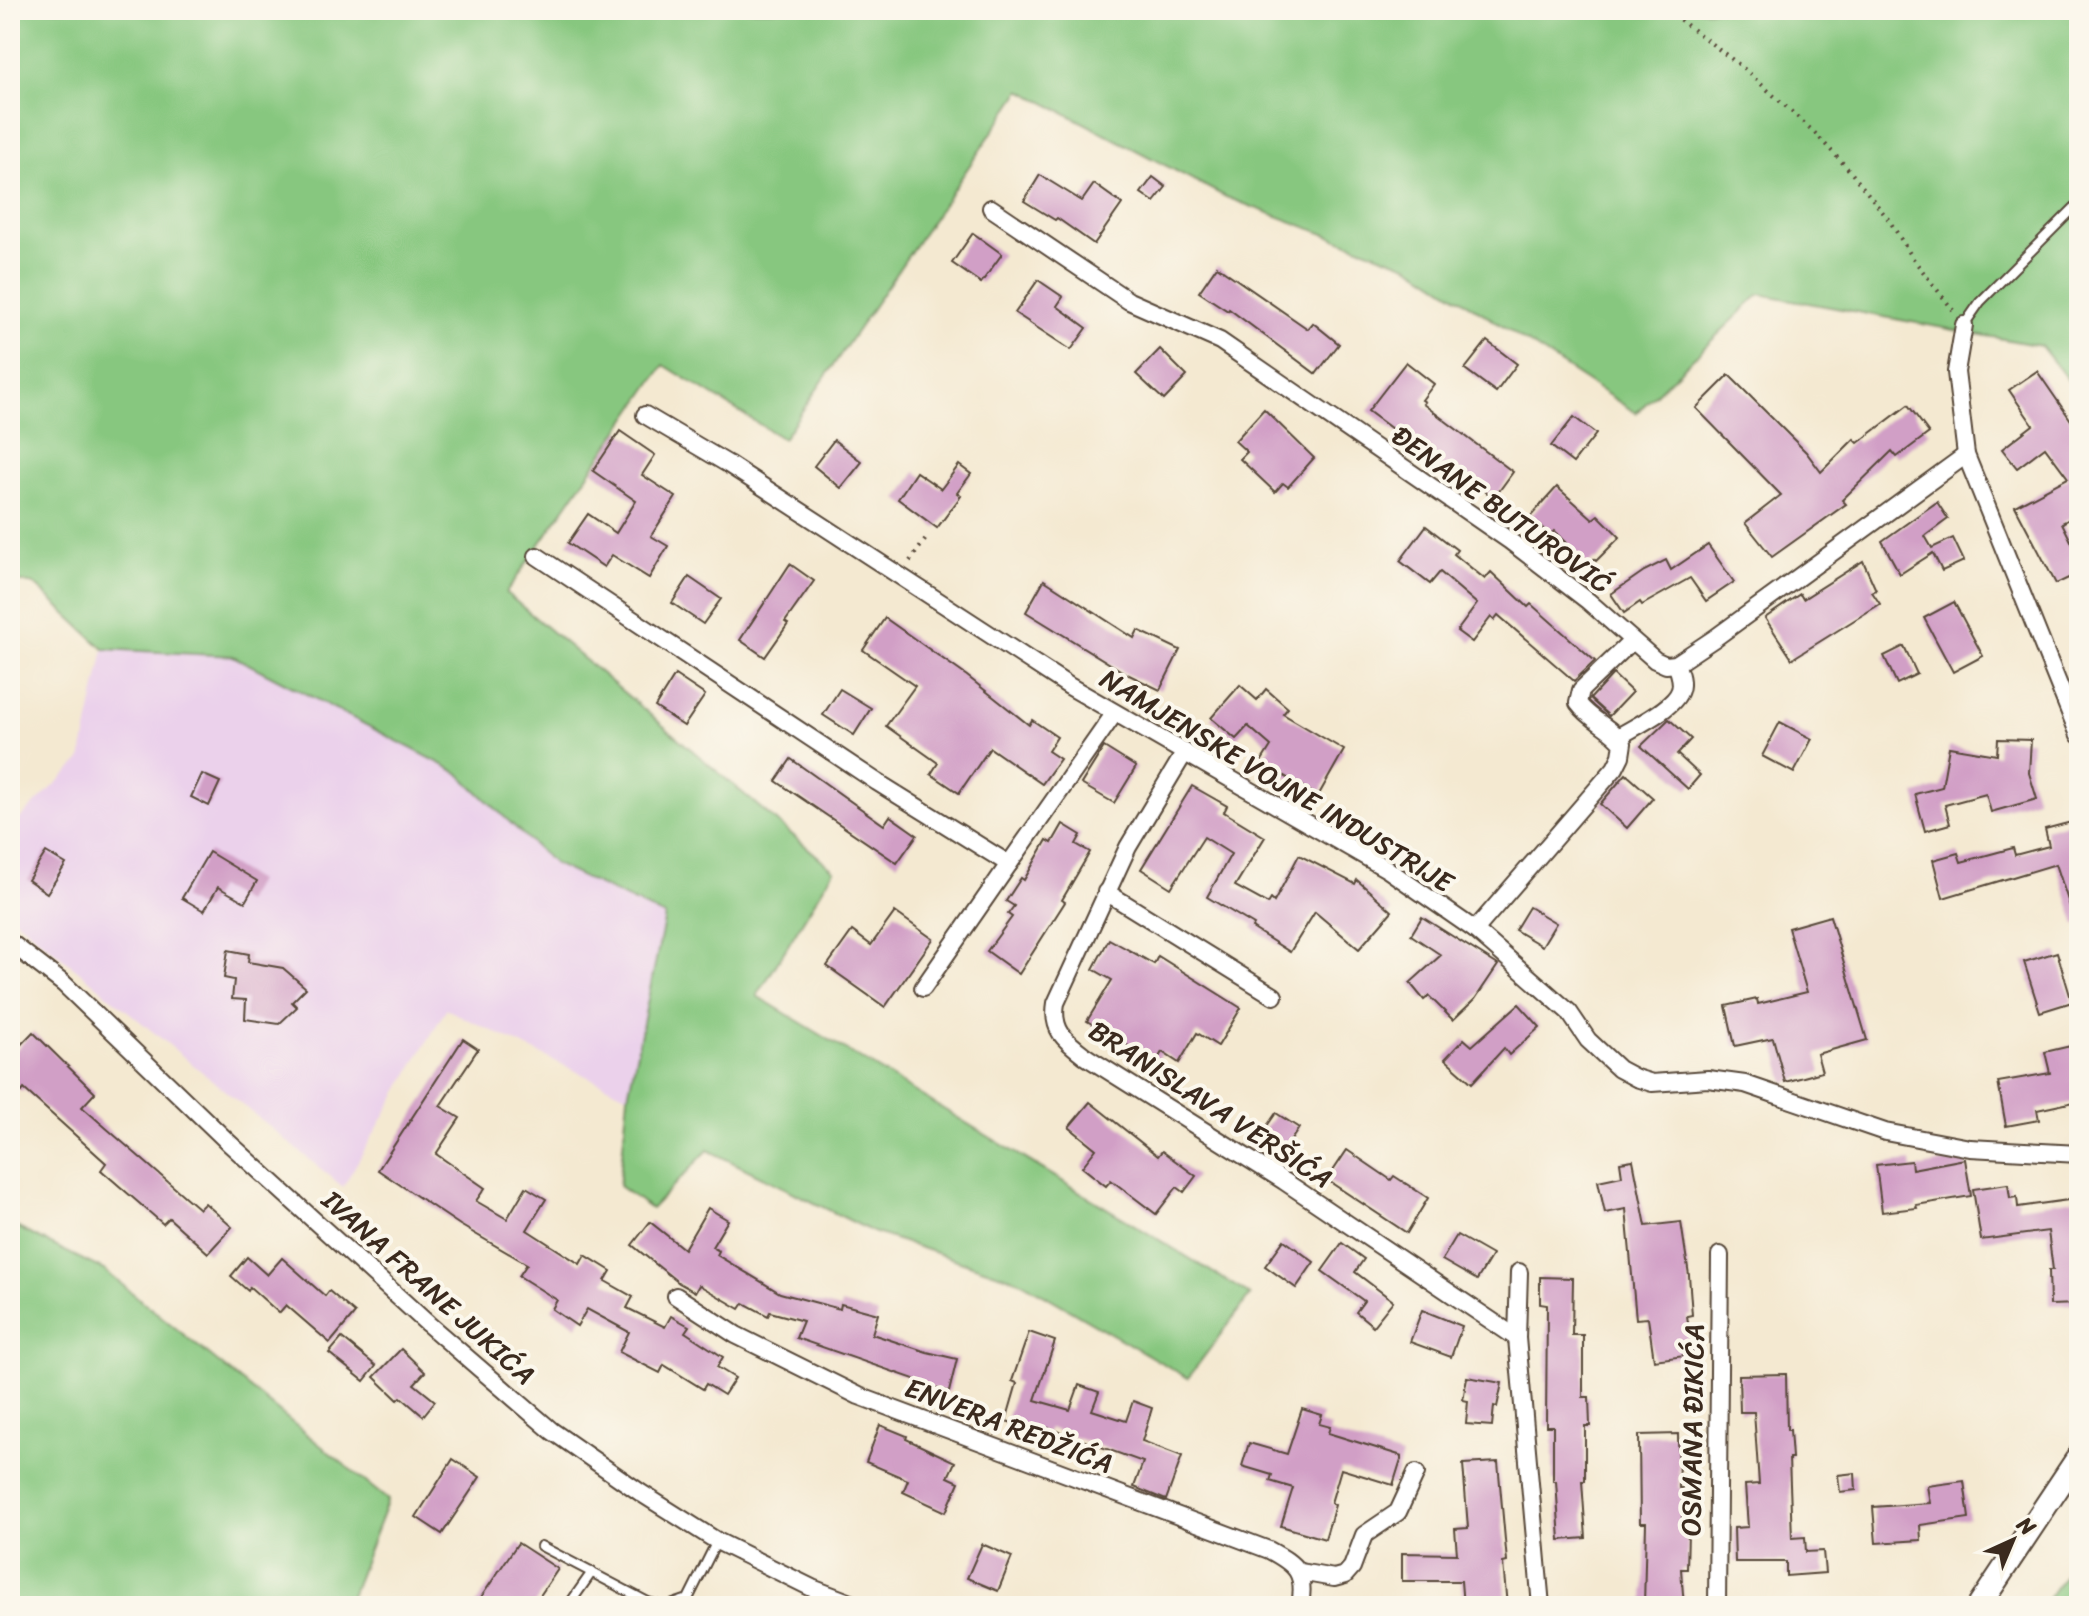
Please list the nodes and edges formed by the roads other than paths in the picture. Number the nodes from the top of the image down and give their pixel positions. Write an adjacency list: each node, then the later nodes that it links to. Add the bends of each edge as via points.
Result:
1 (2079, 203): 3 (lane, via 1980,302)
2 (991, 208): 7 (street, ĐENANE BUTUROVIĆ, via 1129,301 1220,341 1510,541)
3 (1964, 325): 5 (street, via 1956,372)
4 (645, 415): 9 (street, NAMJENSKE VOJNE INDUSTRIJE)
5 (1966, 455): 8 (street); 10 (street)
6 (537, 556): 13 (street)
7 (1632, 641): 8 (street, ĐENANE BUTUROVIĆ, via 1655,660); 11 (street, via 1581,690 1578,703)
8 (1676, 664): 11 (street, via 1680,690 1672,703)
9 (1114, 714): 12 (street, NAMJENSKE VOJNE INDUSTRIJE); 13 (street)
10 (2078, 730)
11 (1618, 737): 15 (street, via 1623,743 1615,768)
12 (1185, 752): 14 (street, BRANISLAVA VERŠIĆA); 15 (street, NAMJENSKE VOJNE INDUSTRIJE, via 1387,869)
13 (1009, 864): 17 (street)
14 (1106, 892): 18 (street); 23 (street, BRANISLAVA VERŠIĆA, via 1056,1003 1054,1018 1066,1041)
15 (1475, 930): 19 (street, NAMJENSKE VOJNE INDUSTRIJE, via 1569,1012 1588,1040 1619,1069 1636,1078 1652,1083 1708,1079 1745,1084 1885,1132 1970,1148)
16 (10, 942): 26 (street, IVANA FRANE JUKIĆA, via 64,984 229,1143 552,1431)
17 (923, 988)
18 (1274, 996)
19 (2079, 1154)
20 (1720, 1255): 36 (street, OSMANA ĐIKIĆA)
21 (1519, 1272): 23 (street)
22 (676, 1296): 29 (street, ENVERA REDŽIĆA, via 736,1335 859,1396 1269,1550)
23 (1517, 1338): 35 (street)
24 (2079, 1456): 37 (street)
25 (1416, 1473): 29 (street, via 1398,1512 1364,1535 1345,1575)
26 (717, 1541): 32 (lane, via 688,1599); 33 (street, IVANA FRANE JUKIĆA)
27 (541, 1546): 28 (lane)
28 (592, 1572): 30 (lane); 31 (lane)
29 (1300, 1572): 34 (street)
30 (568, 1606)
31 (662, 1606)
32 (668, 1606)
33 (859, 1606)
34 (1300, 1606)
35 (1541, 1606)
36 (1717, 1606)
37 (1979, 1606)

